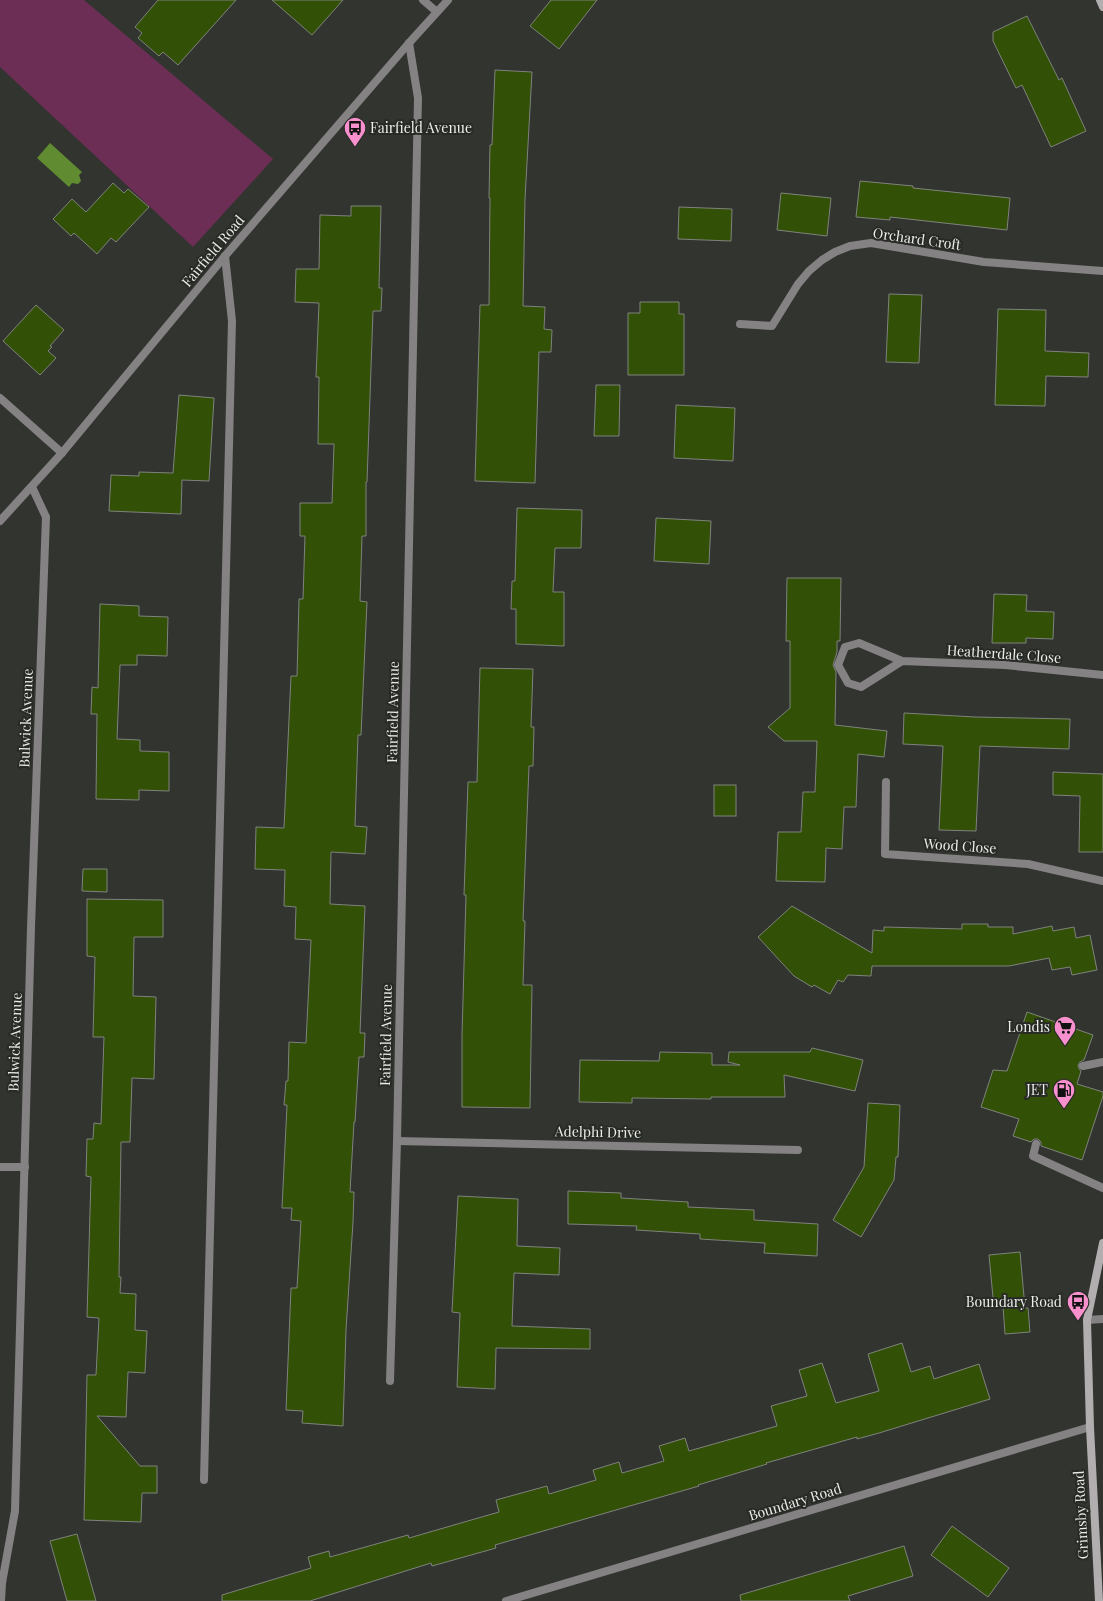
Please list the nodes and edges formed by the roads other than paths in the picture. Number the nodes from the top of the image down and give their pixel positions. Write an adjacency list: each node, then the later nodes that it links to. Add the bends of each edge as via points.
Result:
1 (423, 0): 5 (street)
2 (448, 0): 5 (street, Fairfield Road)
3 (1100, 0): 4 (main road)
4 (1103, 7)
5 (437, 12): 6 (street, Fairfield Road)
6 (409, 43): 7 (street, Fairfield Road); 20 (street, Fairfield Avenue, via 418,98)
7 (226, 256): 11 (street, Fairfield Road); 31 (street, via 232,321)
8 (1103, 271): 9 (street, Orchard Croft, via 984,262 871,243 850,246 835,252 809,271 772,326)
9 (740, 324)
10 (0, 398): 11 (street)
11 (62, 453): 12 (street, Fairfield Road)
12 (32, 486): 13 (street, Fairfield Road); 24 (street, Bulwick Avenue, via 46,517)
13 (0, 521)
14 (902, 661): 14 (street, Heatherdale Close, via 859,643 845,647 838,665 848,683 861,687); 15 (street, Heatherdale Close, via 1005,665)
15 (1103, 675)
16 (886, 782): 17 (street, Wood Close, via 885,854 1028,864)
17 (1103, 881)
18 (1103, 1062): 19 (street)
19 (1083, 1066)
20 (397, 1141): 22 (street, Adelphi Drive); 29 (street, Fairfield Avenue)
21 (1036, 1144): 25 (street, via 1033,1156)
22 (798, 1150)
23 (0, 1167): 24 (street)
24 (25, 1168): 33 (street, Bulwick Avenue, via 16,1511)
25 (1103, 1188)
26 (1103, 1243): 28 (main road, Grimsby Road)
27 (1103, 1319): 28 (street)
28 (1087, 1320): 30 (main road, Grimsby Road)
29 (390, 1381)
30 (1090, 1427): 32 (street, Boundary Road); 35 (main road, Grimsby Road)
31 (204, 1480)
32 (535, 1597): 34 (street, Boundary Road)
33 (1, 1601)
34 (506, 1601)
35 (1099, 1601)

